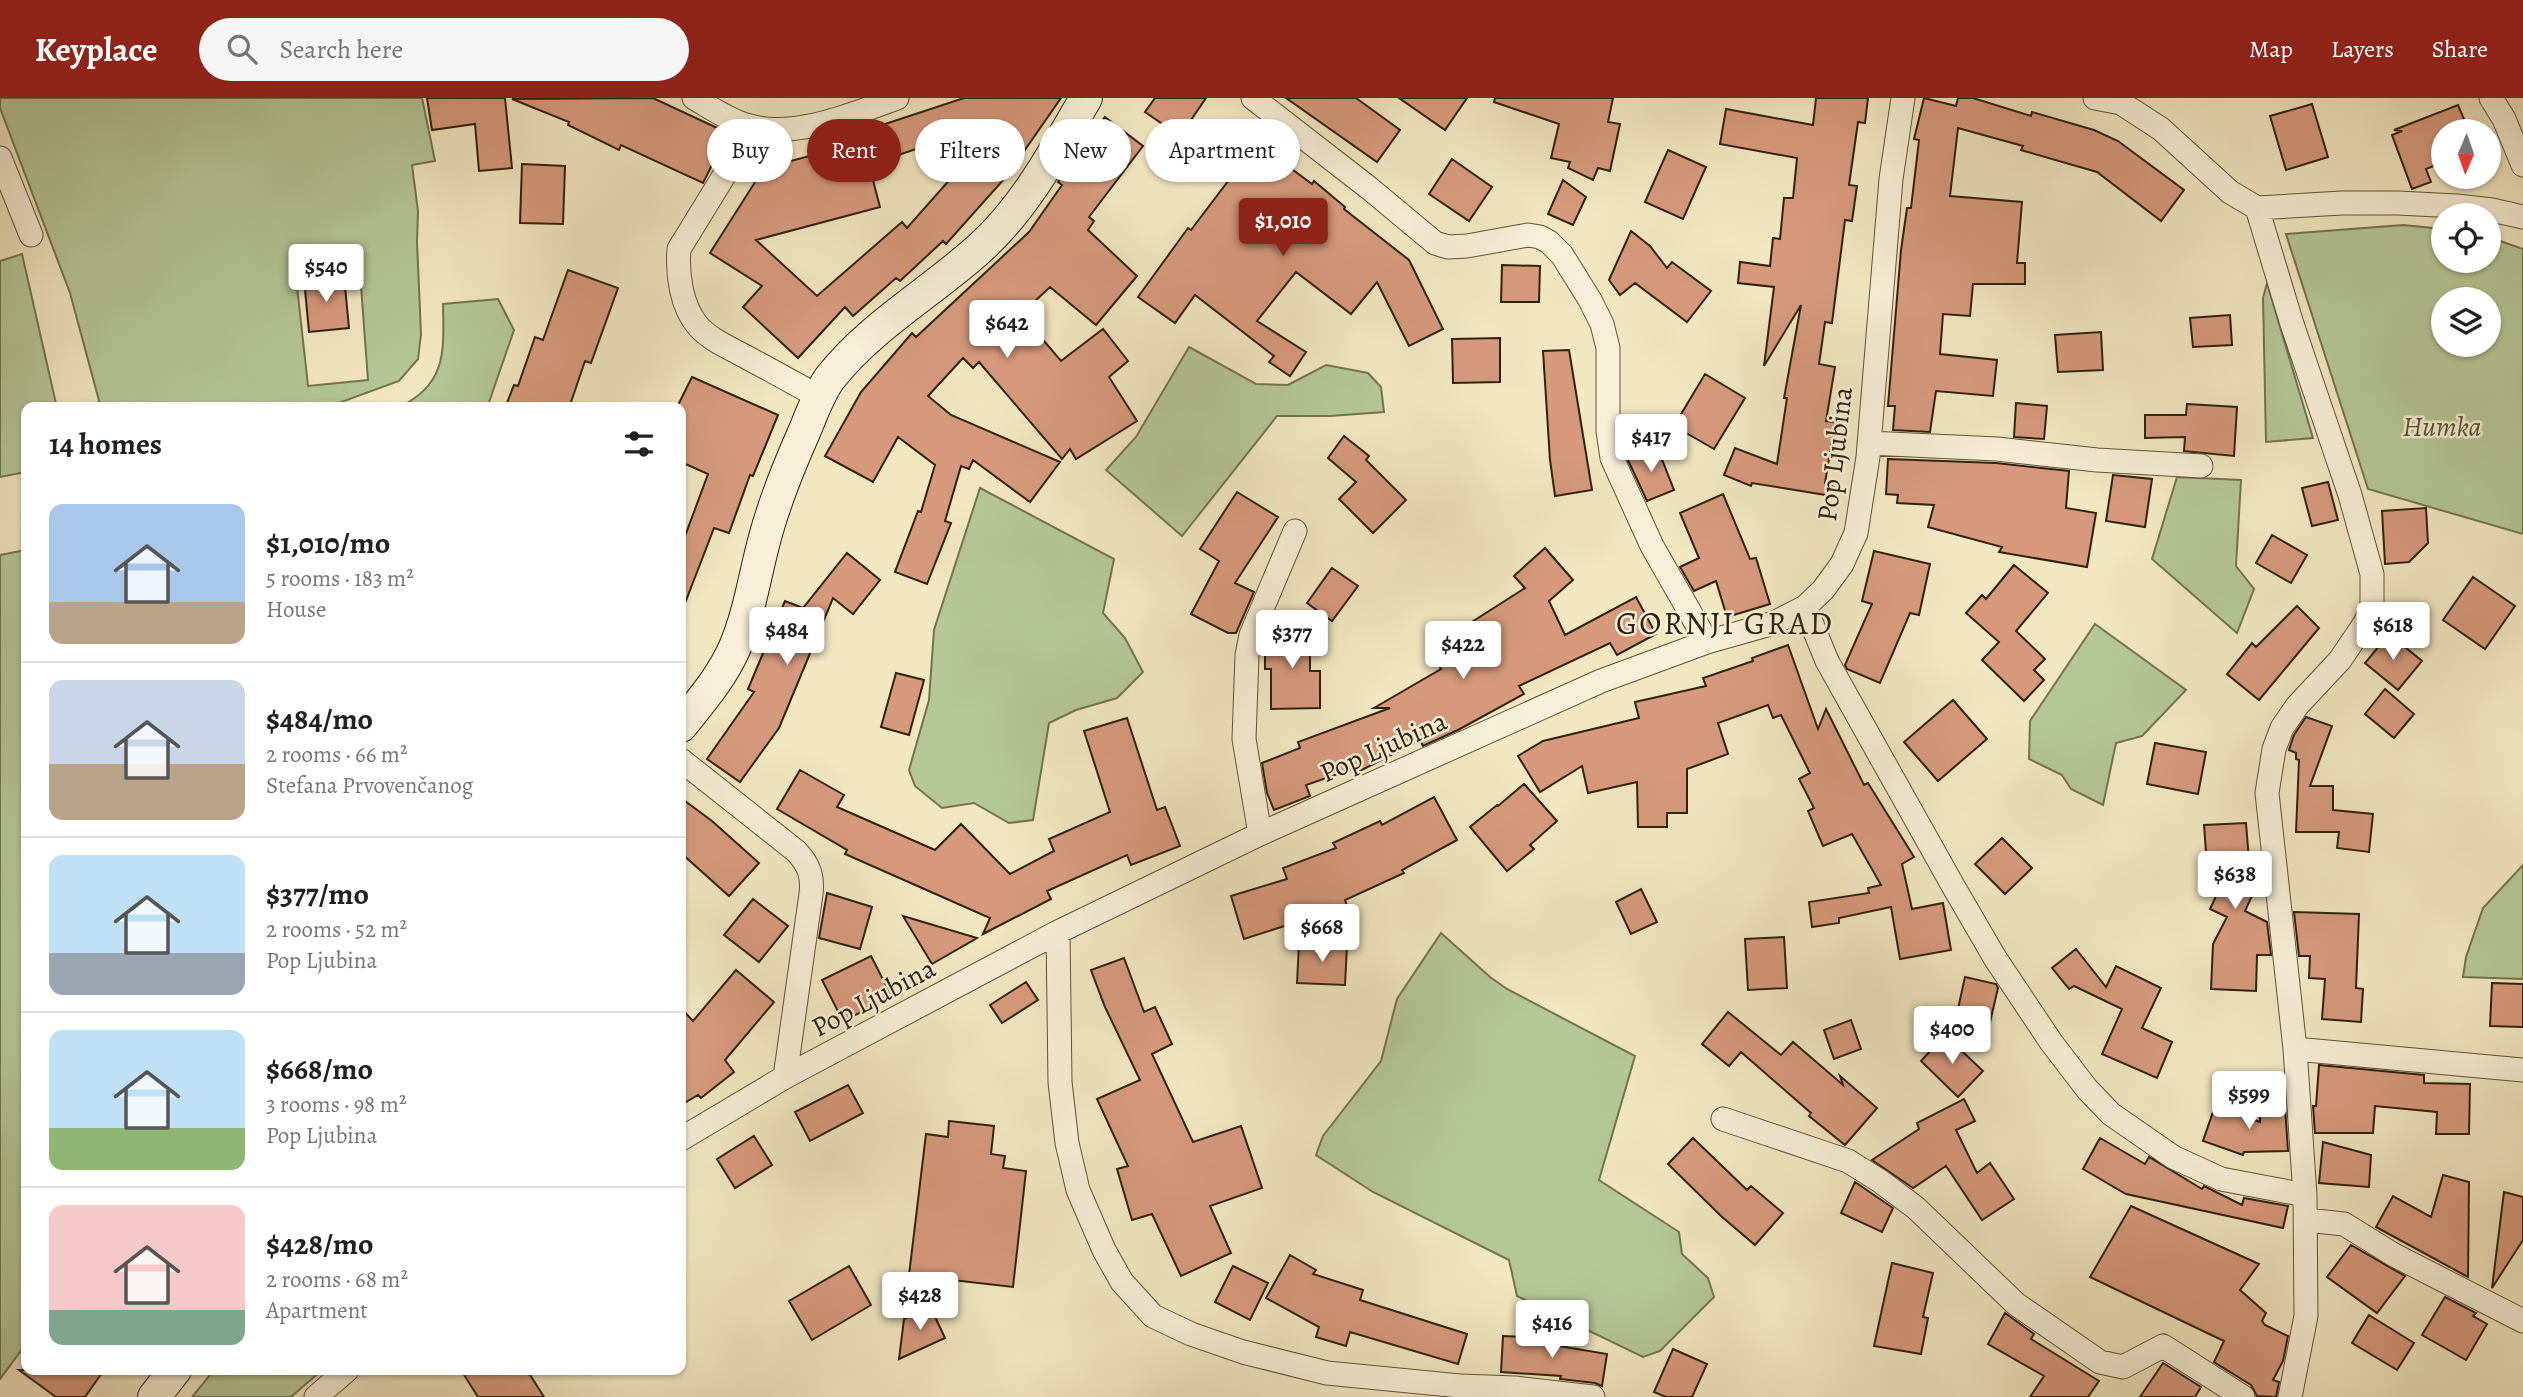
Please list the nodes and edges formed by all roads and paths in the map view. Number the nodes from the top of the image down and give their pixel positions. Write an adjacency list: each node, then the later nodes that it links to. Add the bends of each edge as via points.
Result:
1 (694, 98): 9 (street)
2 (897, 98): 10 (street)
3 (1086, 98): 17 (street, via 1008,220 979,250 878,329 830,379)
4 (1253, 98): 22 (street, via 1435,243 1467,246 1540,237 1562,255 1602,324 1608,348 1612,458 1652,546)
5 (1903, 98): 18 (street, Pop Ljubina, via 1891,179)
6 (2095, 98): 8 (street)
7 (2491, 98): 12 (street)
8 (2129, 100): 14 (street, via 2230,192)
9 (733, 119)
10 (793, 129)
11 (0, 158): 16 (street)
12 (2523, 165)
13 (720, 182): 17 (street, via 679,248 685,303 698,326 713,338)
14 (2257, 208): 15 (street, via 2398,203 2481,208); 27 (street, via 2372,574 2372,607 2365,623 2340,660 2297,706 2274,749 2267,793)
15 (2523, 217)
16 (32, 235)
17 (820, 397): 23 (street, via 778,492 735,648 710,691)
18 (1869, 443): 19 (street); 21 (street, Pop Ljubina, via 1856,533 1842,564)
19 (2201, 467)
20 (1295, 531): 25 (street, via 1247,655 1244,739)
21 (1805, 607): 22 (street, Pop Ljubina, via 1774,623); 32 (street, via 1827,661 1951,884 2044,1032 2087,1088 2111,1114 2173,1157 2221,1179)
22 (1707, 642): 25 (street, Pop Ljubina, via 1601,681)
23 (686, 720)
24 (686, 765): 29 (street, via 796,851 812,874)
25 (1260, 834): 26 (street, Pop Ljubina)
26 (1058, 932): 29 (street, Pop Ljubina); 37 (street, via 1060,1082 1067,1143 1078,1190 1122,1282 1153,1316 1243,1352 1326,1373)
27 (2295, 1049): 28 (street); 32 (street)
28 (2523, 1070)
29 (785, 1077): 31 (street, Pop Ljubina)
30 (1723, 1119): 41 (street, via 1848,1161 1880,1181 1916,1208 2016,1304 2100,1362 2123,1367 2164,1346)
31 (686, 1136)
32 (2305, 1195): 33 (street)
33 (2306, 1220): 34 (street, via 2344,1224); 42 (street, via 2306,1316)
34 (2523, 1321)
35 (171, 1375): 38 (street)
36 (341, 1375): 39 (street)
37 (1458, 1391): 40 (street, via 1515,1388)
38 (154, 1397)
39 (316, 1397)
40 (1593, 1397)
41 (2243, 1397)
42 (2290, 1397)

